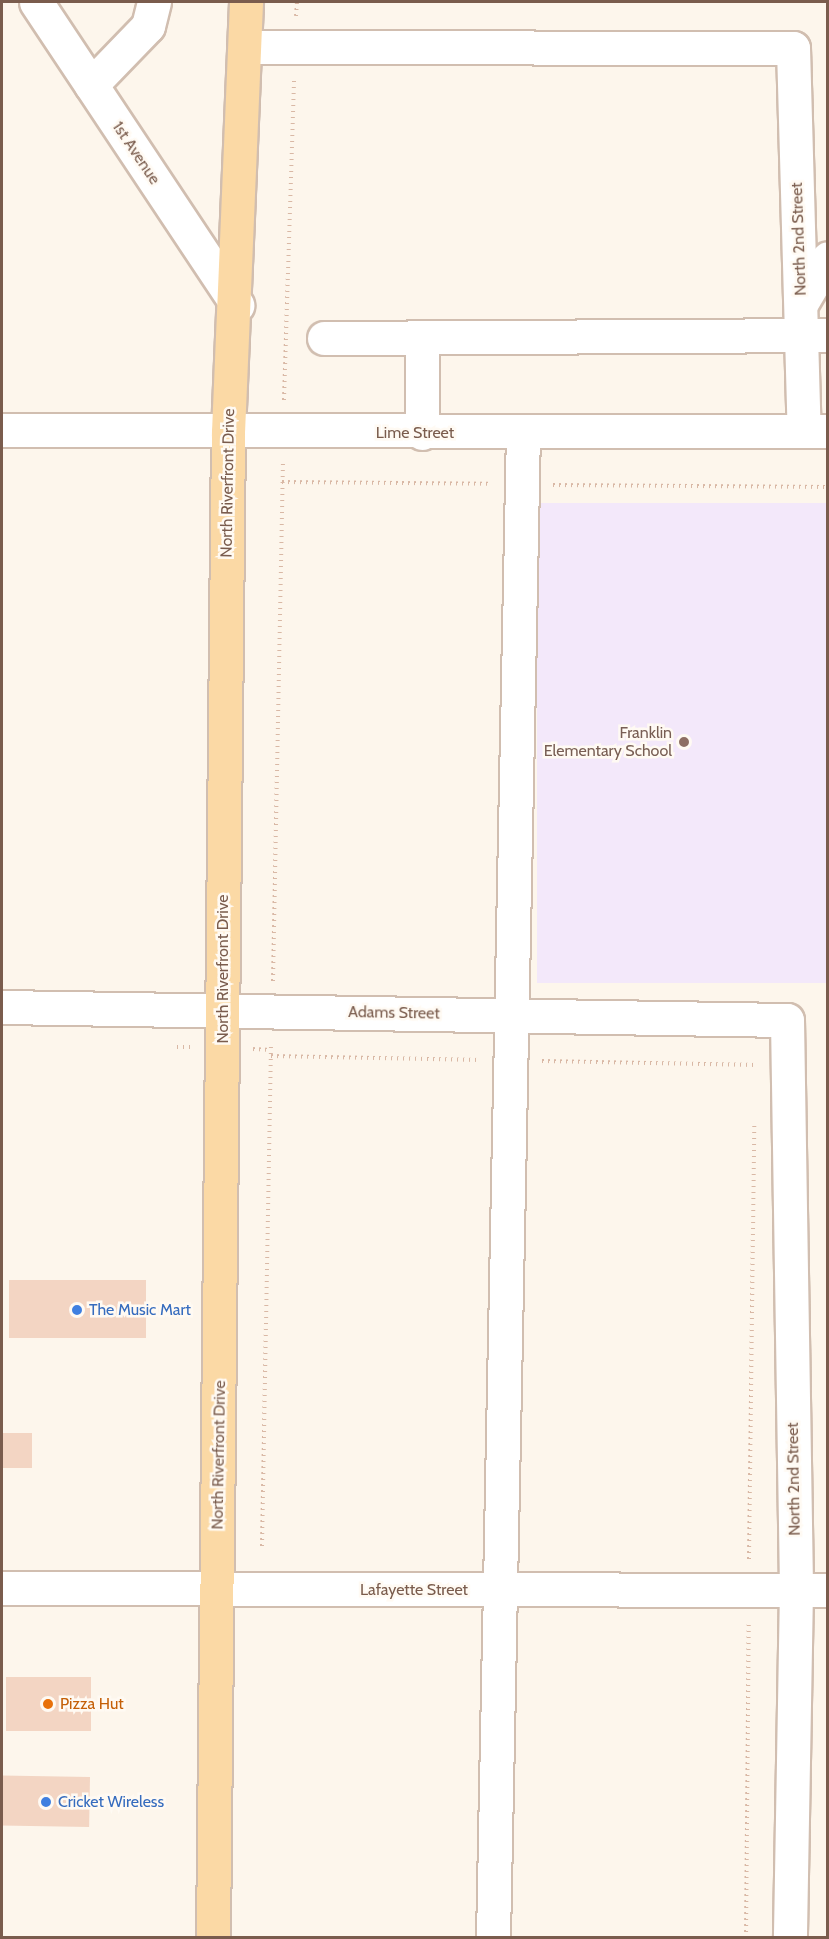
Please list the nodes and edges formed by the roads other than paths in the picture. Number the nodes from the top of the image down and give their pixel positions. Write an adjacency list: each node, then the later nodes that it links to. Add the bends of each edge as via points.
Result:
1 (36, 2): 5 (street, 1st Avenue)
2 (154, 2): 5 (street, via 148,26)
3 (246, 2): 4 (main road, North Riverfront Drive)
4 (244, 47): 7 (main road, North Riverfront Drive); 8 (street, North 2nd Street, via 793,48)
5 (91, 85): 7 (street, 1st Avenue)
6 (828, 258): 8 (street)
7 (237, 305): 13 (main road, North Riverfront Drive)
8 (810, 325): 10 (street); 12 (street, North 2nd Street)
9 (324, 338): 10 (street)
10 (422, 338): 14 (street)
11 (2, 430): 13 (street, Lime Street)
12 (816, 431): 15 (street, Lime Street)
13 (228, 432): 14 (street, Lime Street); 17 (main road, North Riverfront Drive)
14 (422, 433): 15 (street, Lime Street)
15 (523, 434): 18 (street)
16 (2, 1008): 17 (street, Adams Street)
17 (222, 1011): 18 (street, Adams Street); 21 (main road, North Riverfront Drive)
18 (512, 1015): 19 (street, Adams Street); 23 (street)
19 (787, 1020): 22 (street, North 2nd Street)
20 (2, 1588): 21 (street, Lafayette Street)
21 (215, 1589): 23 (street, Lafayette Street); 24 (main road, North Riverfront Drive)
22 (812, 1589): 23 (street, Lafayette Street); 26 (street, North 2nd Street)
23 (497, 1590): 25 (street)
24 (213, 1938)
25 (493, 1938)
26 (790, 1938)

